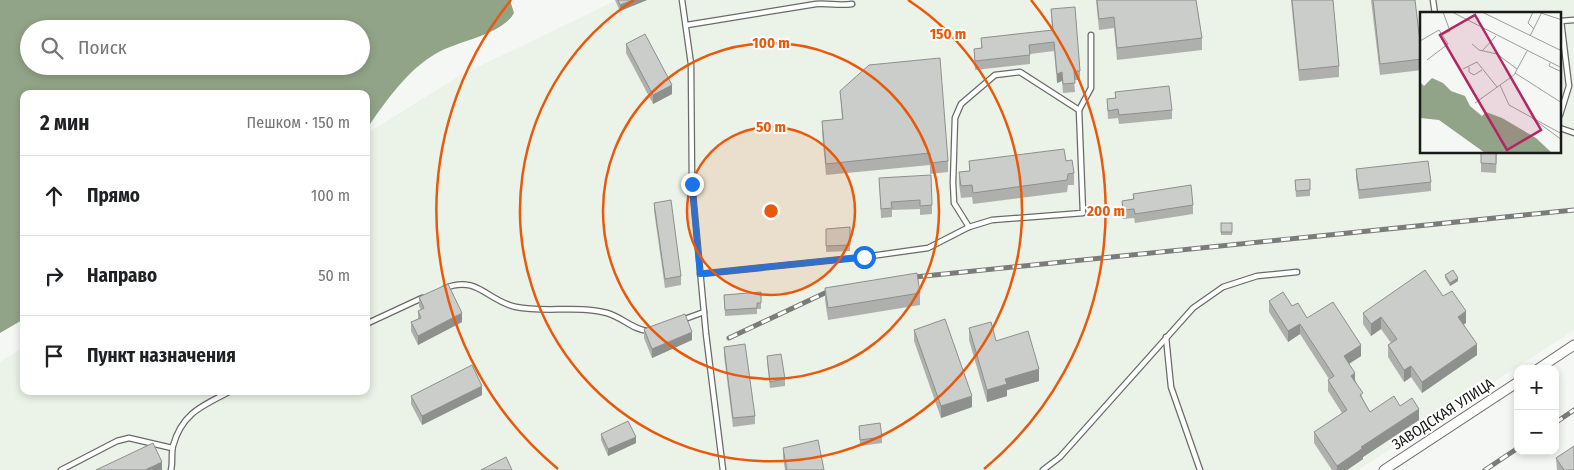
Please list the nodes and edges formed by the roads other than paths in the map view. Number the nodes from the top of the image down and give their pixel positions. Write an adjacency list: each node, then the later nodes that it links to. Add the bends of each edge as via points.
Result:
1 (682, 0): 3 (lane)
2 (852, 4): 3 (lane, via 837,7 816,4)
3 (687, 25): 14 (lane, via 691,64 692,184)
4 (1562, 28): 6 (lane, via 1570,86)
5 (1091, 35): 9 (lane, via 1091,88)
6 (1568, 92): 7 (lane); 8 (lane)
7 (1574, 92)
8 (1562, 109)
9 (1078, 110): 12 (lane, via 1083,212 992,220); 12 (lane, via 1020,72 996,74 961,104 955,118 954,203)
10 (1562, 129): 11 (lane)
11 (1574, 133)
12 (969, 227): 14 (lane, via 928,248)
13 (1297, 272): 21 (lane, via 1257,276 1223,286 1193,308)
14 (700, 274): 17 (lane)
15 (438, 291): 20 (lane, via 469,284 514,306 586,310 618,317 636,329 649,331)
16 (429, 295): 18 (lane)
17 (704, 312): 19 (lane); 29 (lane)
18 (370, 322)
19 (676, 322)
20 (658, 328)
21 (1166, 337): 30 (lane, via 1060,457); 31 (lane, via 1171,386)
22 (1574, 345): 23 (street)
23 (1544, 365)
24 (1514, 385): 32 (street, ЗАВОДСКАЯ УЛИЦА)
25 (219, 395): 26 (lane, via 189,414 180,425)
26 (172, 448): 27 (lane, via 129,438); 28 (lane)
27 (61, 470)
28 (171, 470)
29 (723, 470)
30 (1043, 470)
31 (1200, 470)
32 (1384, 470)

